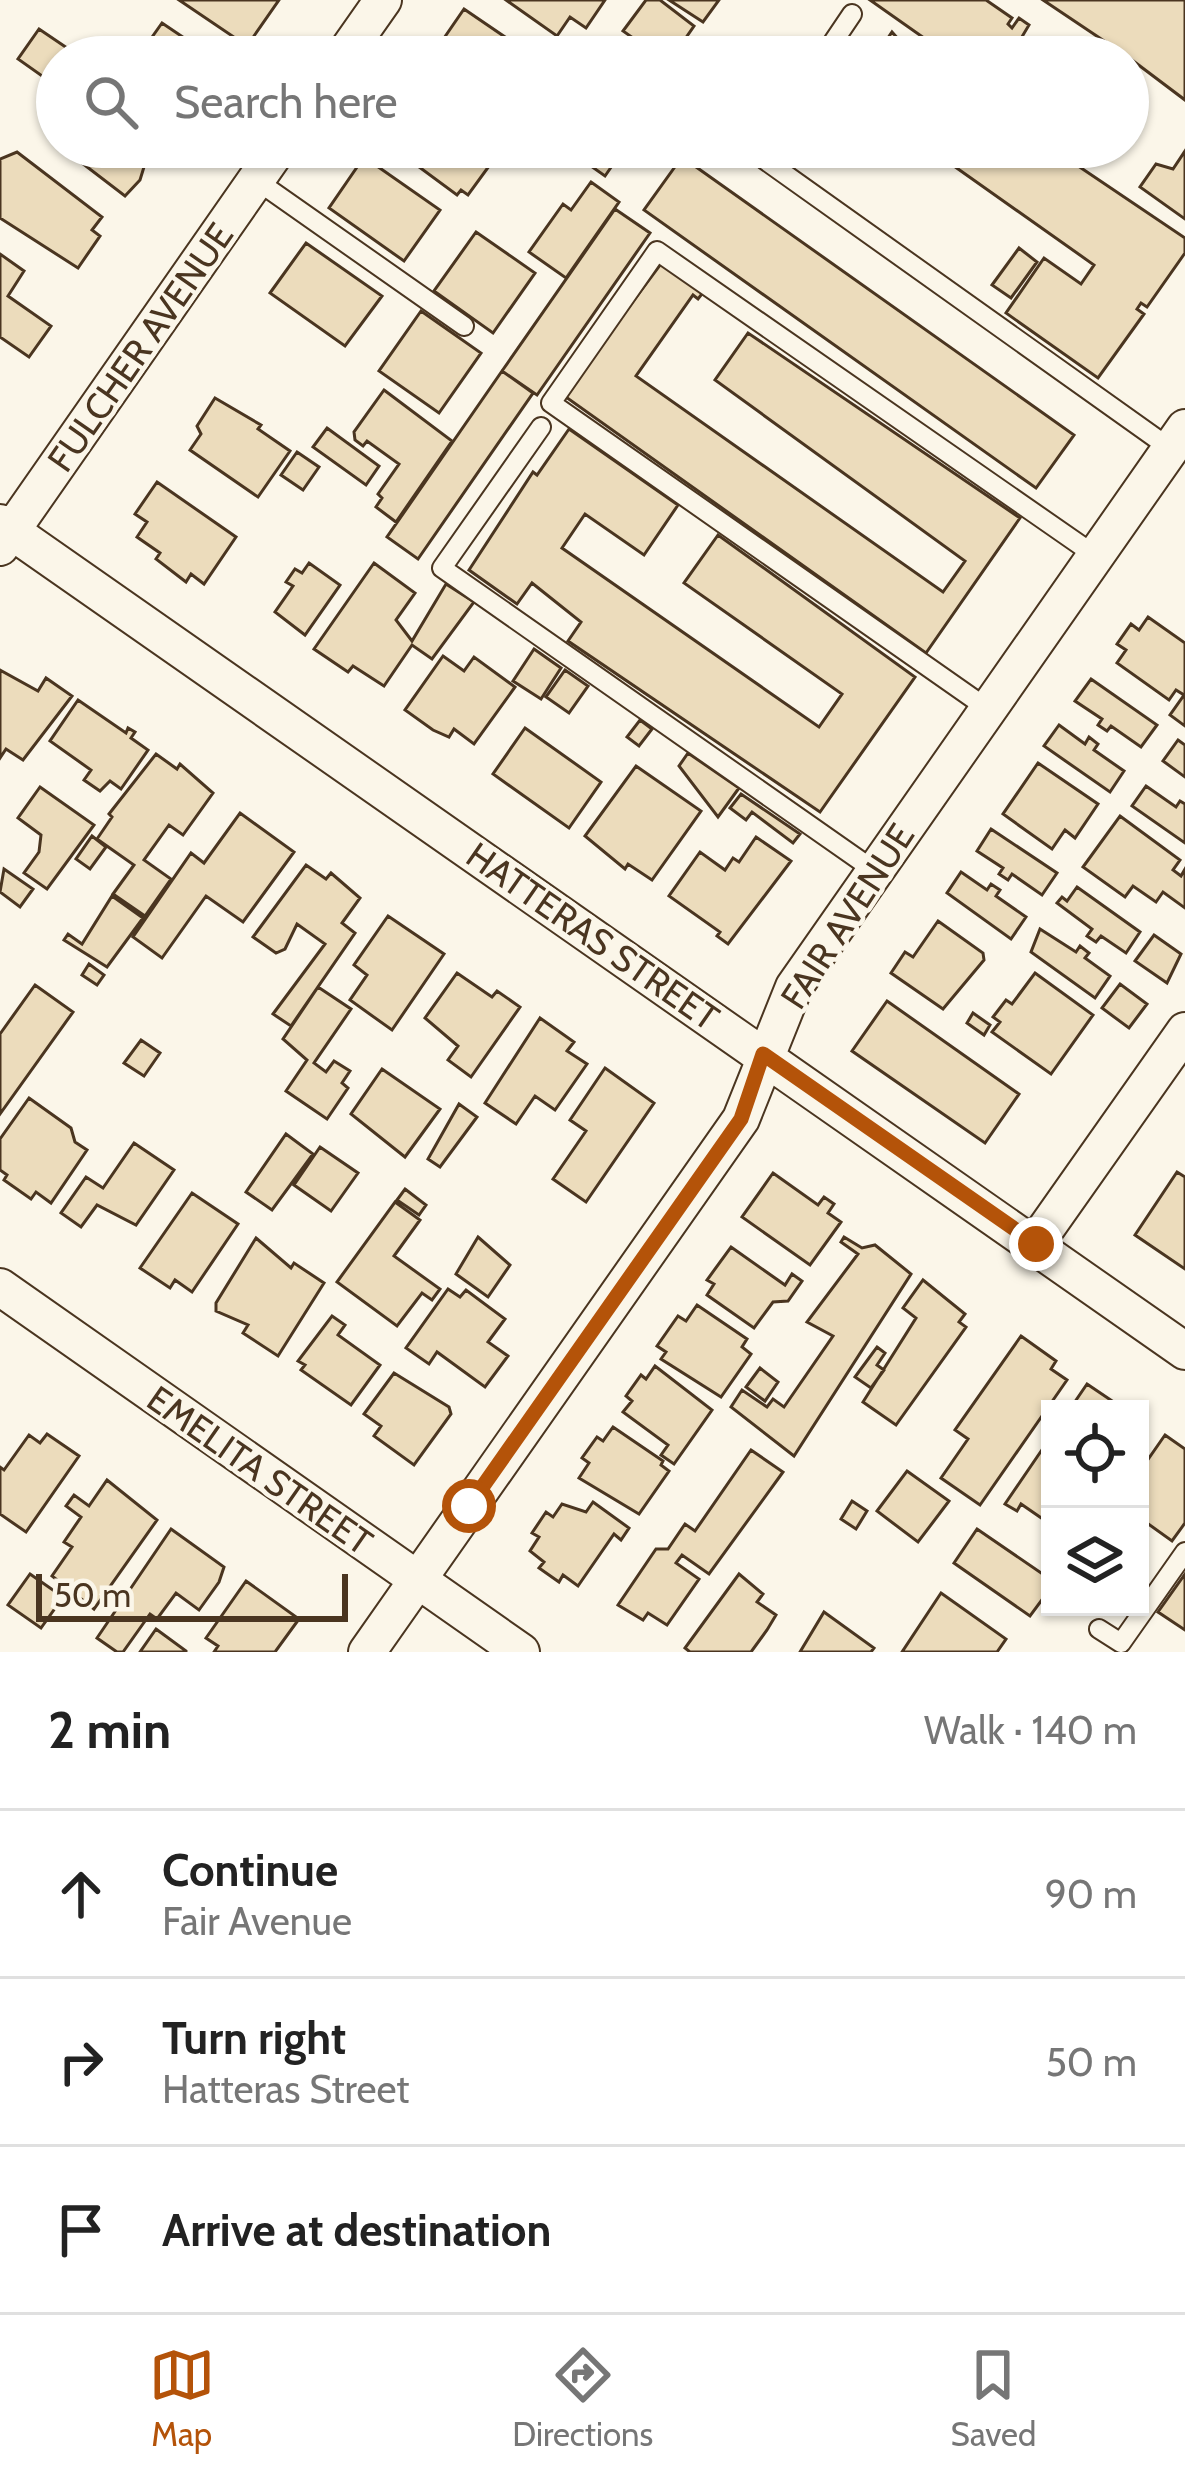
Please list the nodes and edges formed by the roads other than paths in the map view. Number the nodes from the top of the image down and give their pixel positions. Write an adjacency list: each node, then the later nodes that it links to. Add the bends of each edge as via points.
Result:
1 (382, 0): 3 (street)
2 (852, 14): 4 (lane)
3 (357, 36)
4 (837, 36)
5 (264, 168): 7 (street, FULCHER AVENUE)
6 (777, 168): 10 (lane)
7 (256, 180): 8 (lane); 11 (street, FULCHER AVENUE)
8 (464, 326)
9 (541, 428): 14 (lane, via 442,568)
10 (1178, 439): 12 (street, FAIR AVENUE)
11 (4, 534): 16 (street, HATTERAS STREET)
12 (1096, 556): 13 (street, FAIR AVENUE); 13 (lane, via 657,251 550,403)
13 (988, 709): 14 (street, FAIR AVENUE)
14 (875, 871): 16 (street, FAIR AVENUE, via 794,987)
15 (1185, 1031): 17 (street)
16 (763, 1054): 17 (street, HATTERAS STREET); 21 (street, FAIR AVENUE, via 741,1119)
17 (1036, 1244): 19 (street, HATTERAS STREET)
18 (0, 1287): 21 (street, EMELITA STREET)
19 (1185, 1351)
20 (1185, 1552): 22 (lane, via 1121,1643)
21 (418, 1580): 23 (street, FAIR AVENUE); 24 (street, EMELITA STREET)
22 (1099, 1629)
23 (367, 1652)
24 (521, 1652)

